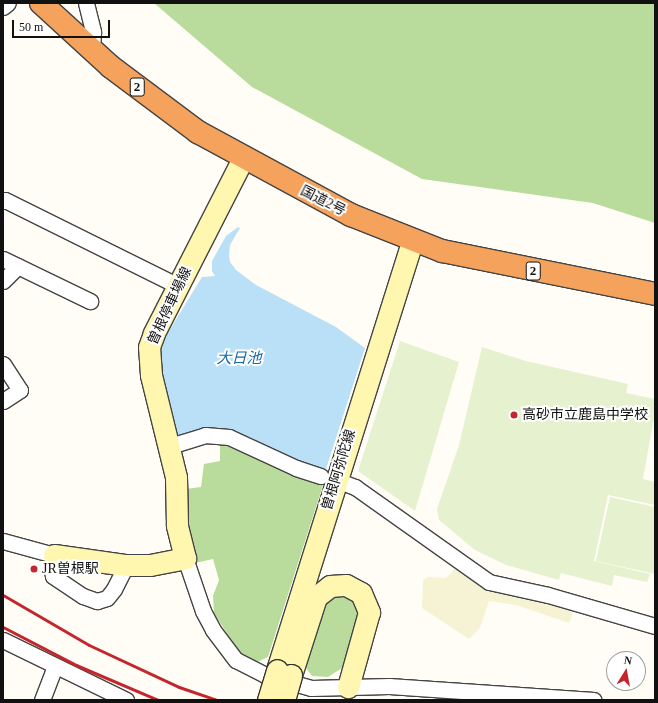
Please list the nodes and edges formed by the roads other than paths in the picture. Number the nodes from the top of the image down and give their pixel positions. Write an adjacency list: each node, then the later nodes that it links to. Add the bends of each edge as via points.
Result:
1 (8, 3): 4 (street)
2 (41, 3): 5 (highway, 国道2号 / 2)
3 (86, 3): 5 (street, via 93,32)
4 (3, 7)
5 (92, 49): 6 (highway, 国道2号 / 2, via 139,89 198,132)
6 (243, 158): 8 (highway, 国道2号 / 2, via 351,215); 12 (main road, 曽根停車場線)
7 (3, 201): 12 (street)
8 (412, 241): 13 (highway, 国道2号 / 2, via 442,251 507,266); 27 (main road, 曽根阿弥陀線)
9 (3, 259): 10 (street)
10 (18, 266): 11 (street); 14 (street)
11 (3, 281)
12 (178, 286): 17 (main road, 曽根停車場線, via 154,333 148,362)
13 (655, 294)
14 (90, 301)
15 (3, 364): 16 (street, via 20,390)
16 (3, 401)
17 (170, 446): 18 (street, via 205,435 229,437 296,468); 22 (main road, 曽根停車場線, via 176,477 177,525)
18 (321, 476)
19 (347, 484): 24 (street, via 355,487 489,582 548,595)
20 (3, 541): 21 (street)
21 (54, 555): 23 (main road); 23 (street, via 51,567 53,576 83,596 97,601 107,598)
22 (185, 558): 23 (main road, via 150,565); 28 (street, via 203,611 213,630 236,660 265,675 297,685 311,688)
23 (126, 565)
24 (655, 626)
25 (3, 640): 26 (street)
26 (56, 666): 30 (street); 31 (street)
27 (284, 673): 28 (main road, via 316,597 330,586 346,585 361,593 369,612); 32 (main road, 曽根阿弥陀線, bridge); 33 (main road, bridge)
28 (348, 687): 29 (street, via 389,686)
29 (547, 698): 34 (street)
30 (42, 700)
31 (126, 700)
32 (268, 700)
33 (284, 700)
34 (594, 700)

